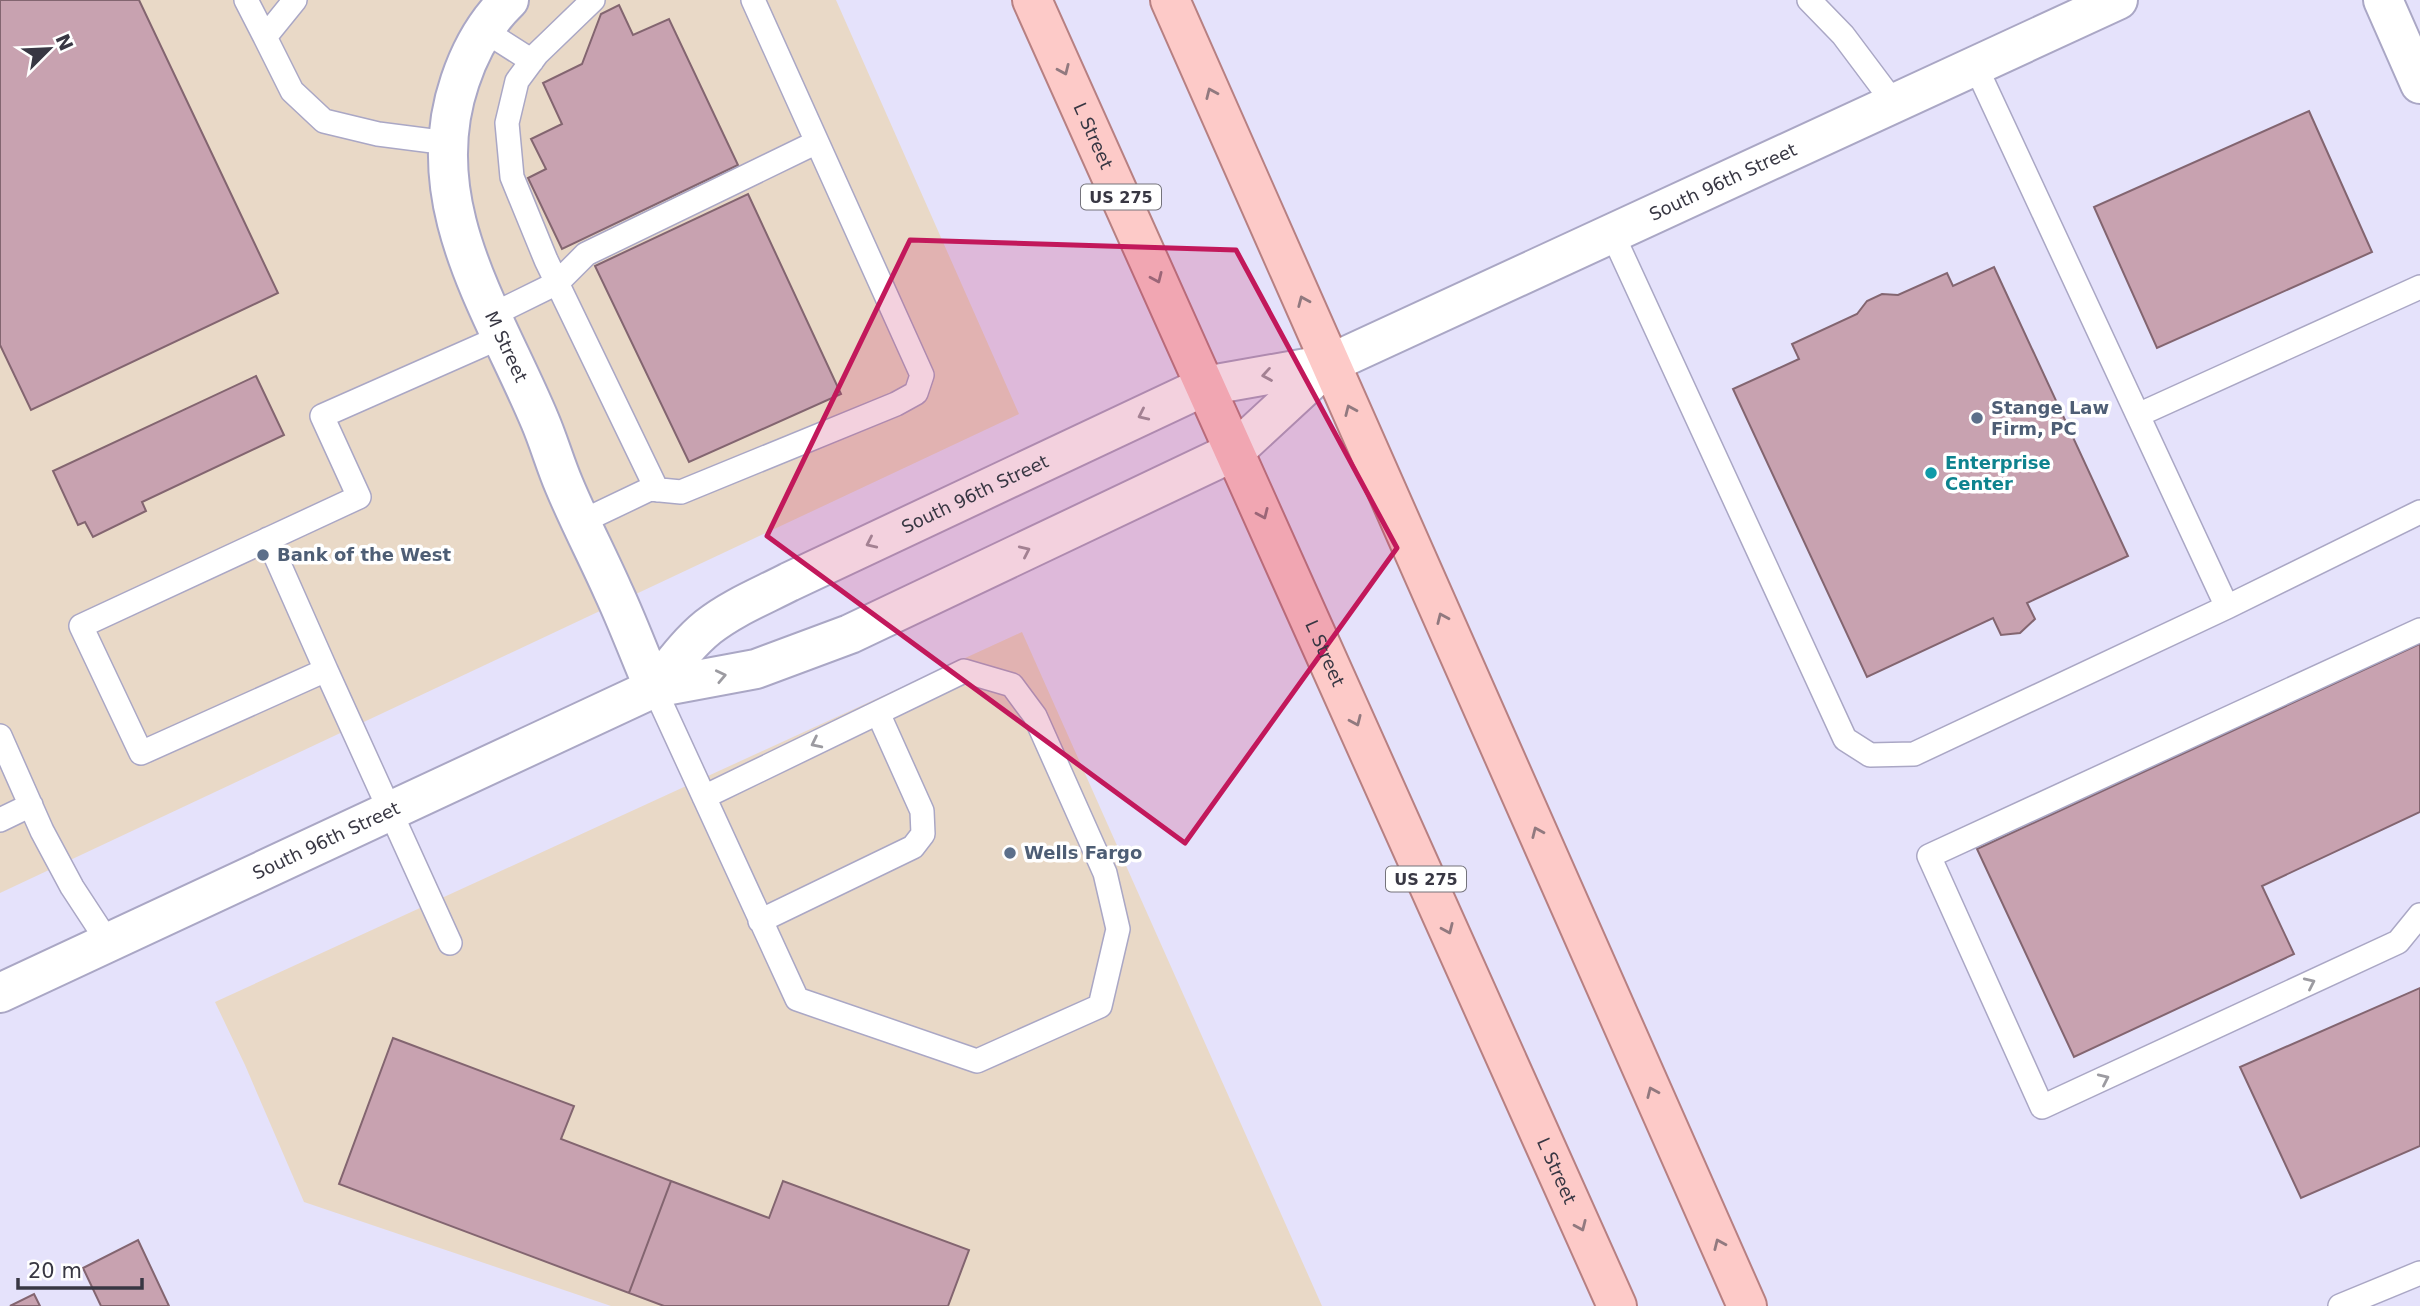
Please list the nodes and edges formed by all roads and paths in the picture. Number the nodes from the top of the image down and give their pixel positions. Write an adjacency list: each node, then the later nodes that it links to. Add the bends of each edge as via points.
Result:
1 (246, 0): 12 (lane)
2 (295, 0): 12 (lane)
3 (509, 0): 11 (main road, M Street)
4 (593, 0): 13 (lane)
5 (753, 0): 17 (lane)
6 (1032, 0): 24 (main road, L Street / US 275, one-way to 24)
7 (1170, 0): 23 (main road, one-way to 7)
8 (1809, 0): 16 (lane)
9 (2118, 0): 14 (main road, South 96th Street)
10 (2383, 0): 15 (main road)
11 (485, 31): 13 (lane); 18 (main road, M Street, via 455,95)
12 (265, 37): 18 (lane, via 292,91 324,121)
13 (532, 61): 20 (lane, via 517,81 508,122 512,177)
14 (1975, 65): 16 (main road, South 96th Street); 25 (lane)
15 (2420, 84)
16 (1894, 103): 19 (main road, South 96th Street)
17 (817, 142): 20 (lane, via 586,254); 27 (lane, via 922,374 916,393 681,492)
18 (448, 143): 22 (main road, M Street, via 452,205 465,254)
19 (1612, 233): 23 (main road, South 96th Street); 31 (lane, via 1845,738 1870,755 1914,754)
20 (557, 283): 22 (lane); 27 (lane)
21 (2420, 287): 25 (lane)
22 (498, 325): 29 (main road, M Street); 30 (lane, via 322,416 359,497)
23 (1329, 364): 24 (main road, South 96th Street, one-way to 24); 26 (main road, South 96th Street); 48 (main road, one-way to 23)
24 (1205, 386): 26 (main road, L Street / US 275); 34 (main road, South 96th Street, one-way to 34, via 726,615 688,646)
25 (2138, 415): 31 (lane)
26 (1235, 451): 34 (main road, South 96th Street, one-way to 26, via 756,669 827,643); 47 (main road, L Street / US 275, one-way to 47)
27 (657, 490): 29 (lane, via 650,489)
28 (2420, 512): 31 (lane)
29 (581, 522): 34 (main road, M Street)
30 (268, 538): 33 (lane); 33 (lane, via 81,626 142,753)
31 (2227, 607)
32 (2420, 629): 41 (lane, one-way to 41, via 1929,856 2042,1107 2398,942)
33 (326, 670): 39 (lane)
34 (654, 688): 37 (lane); 39 (main road, South 96th Street)
35 (878, 713): 37 (lane, one-way to 37); 42 (lane, via 922,811 923,834 914,846); 42 (lane, via 964,671 1012,685 1035,716 1105,873 1118,929 1100,1006 977,1061 797,999)
36 (0, 736): 38 (lane)
37 (704, 797): 42 (lane)
38 (31, 805): 40 (lane); 43 (lane, via 72,887)
39 (389, 811): 43 (main road, South 96th Street); 44 (lane)
40 (0, 820)
41 (2420, 915)
42 (760, 921)
43 (108, 942): 45 (main road, South 96th Street)
44 (450, 943)
45 (0, 993)
46 (2420, 1273): 49 (lane)
47 (1616, 1306)
48 (1747, 1306)
49 (2340, 1306)

